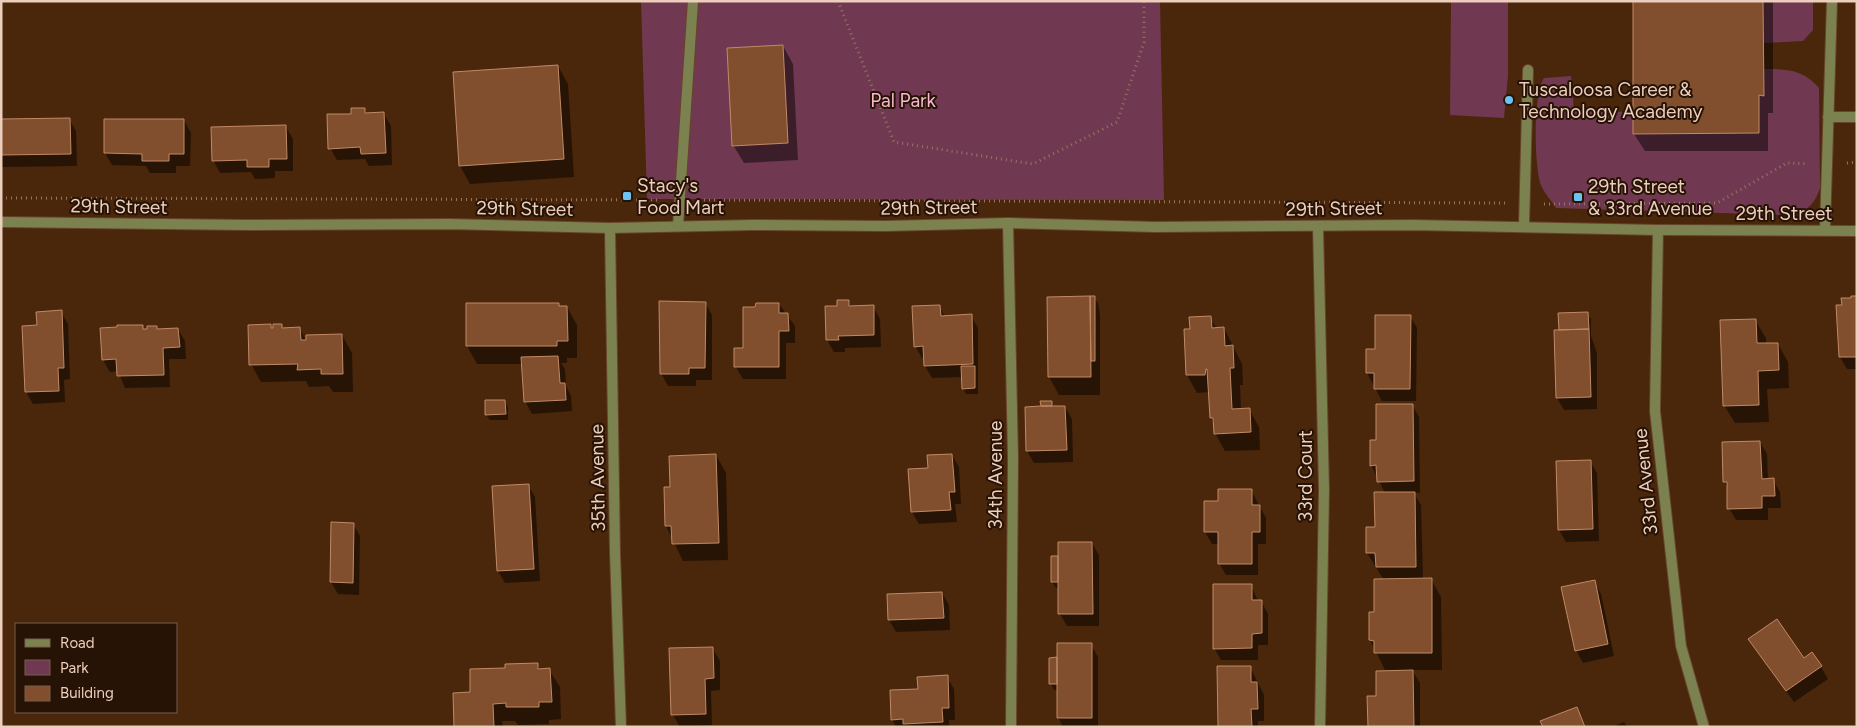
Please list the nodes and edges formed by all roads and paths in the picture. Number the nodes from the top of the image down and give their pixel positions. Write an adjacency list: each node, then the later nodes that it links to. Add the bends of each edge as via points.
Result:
1 (693, 1): 11 (street)
2 (838, 1): 3 (path, via 894,142 1033,164 1117,122 1144,42)
3 (1144, 1)
4 (1832, 1): 6 (street)
5 (1528, 70): 12 (street)
6 (1828, 117): 7 (street); 9 (street)
7 (1857, 117)
8 (1857, 162): 9 (path)
9 (1826, 164): 12 (path, via 1787,163 1717,203); 20 (street)
10 (1, 198): 11 (path)
11 (680, 200): 12 (path); 15 (street)
12 (1525, 204): 17 (street)
13 (1, 222): 18 (street, 29th Street)
14 (1008, 223): 15 (street, 29th Street); 16 (street, 29th Street, via 1156,227); 23 (street, 34th Avenue, via 1013,458)
15 (678, 226): 18 (street, 29th Street)
16 (1318, 226): 17 (street, 29th Street); 24 (street, 33rd Court, via 1324,490)
17 (1524, 226): 19 (street, 29th Street)
18 (610, 228): 22 (street, 35th Avenue)
19 (1658, 230): 20 (street, 29th Street); 25 (street, 33rd Avenue, via 1655,412 1681,646)
20 (1824, 230): 21 (street, 29th Street)
21 (1857, 231)
22 (621, 727)
23 (1011, 727)
24 (1320, 727)
25 (1704, 727)

